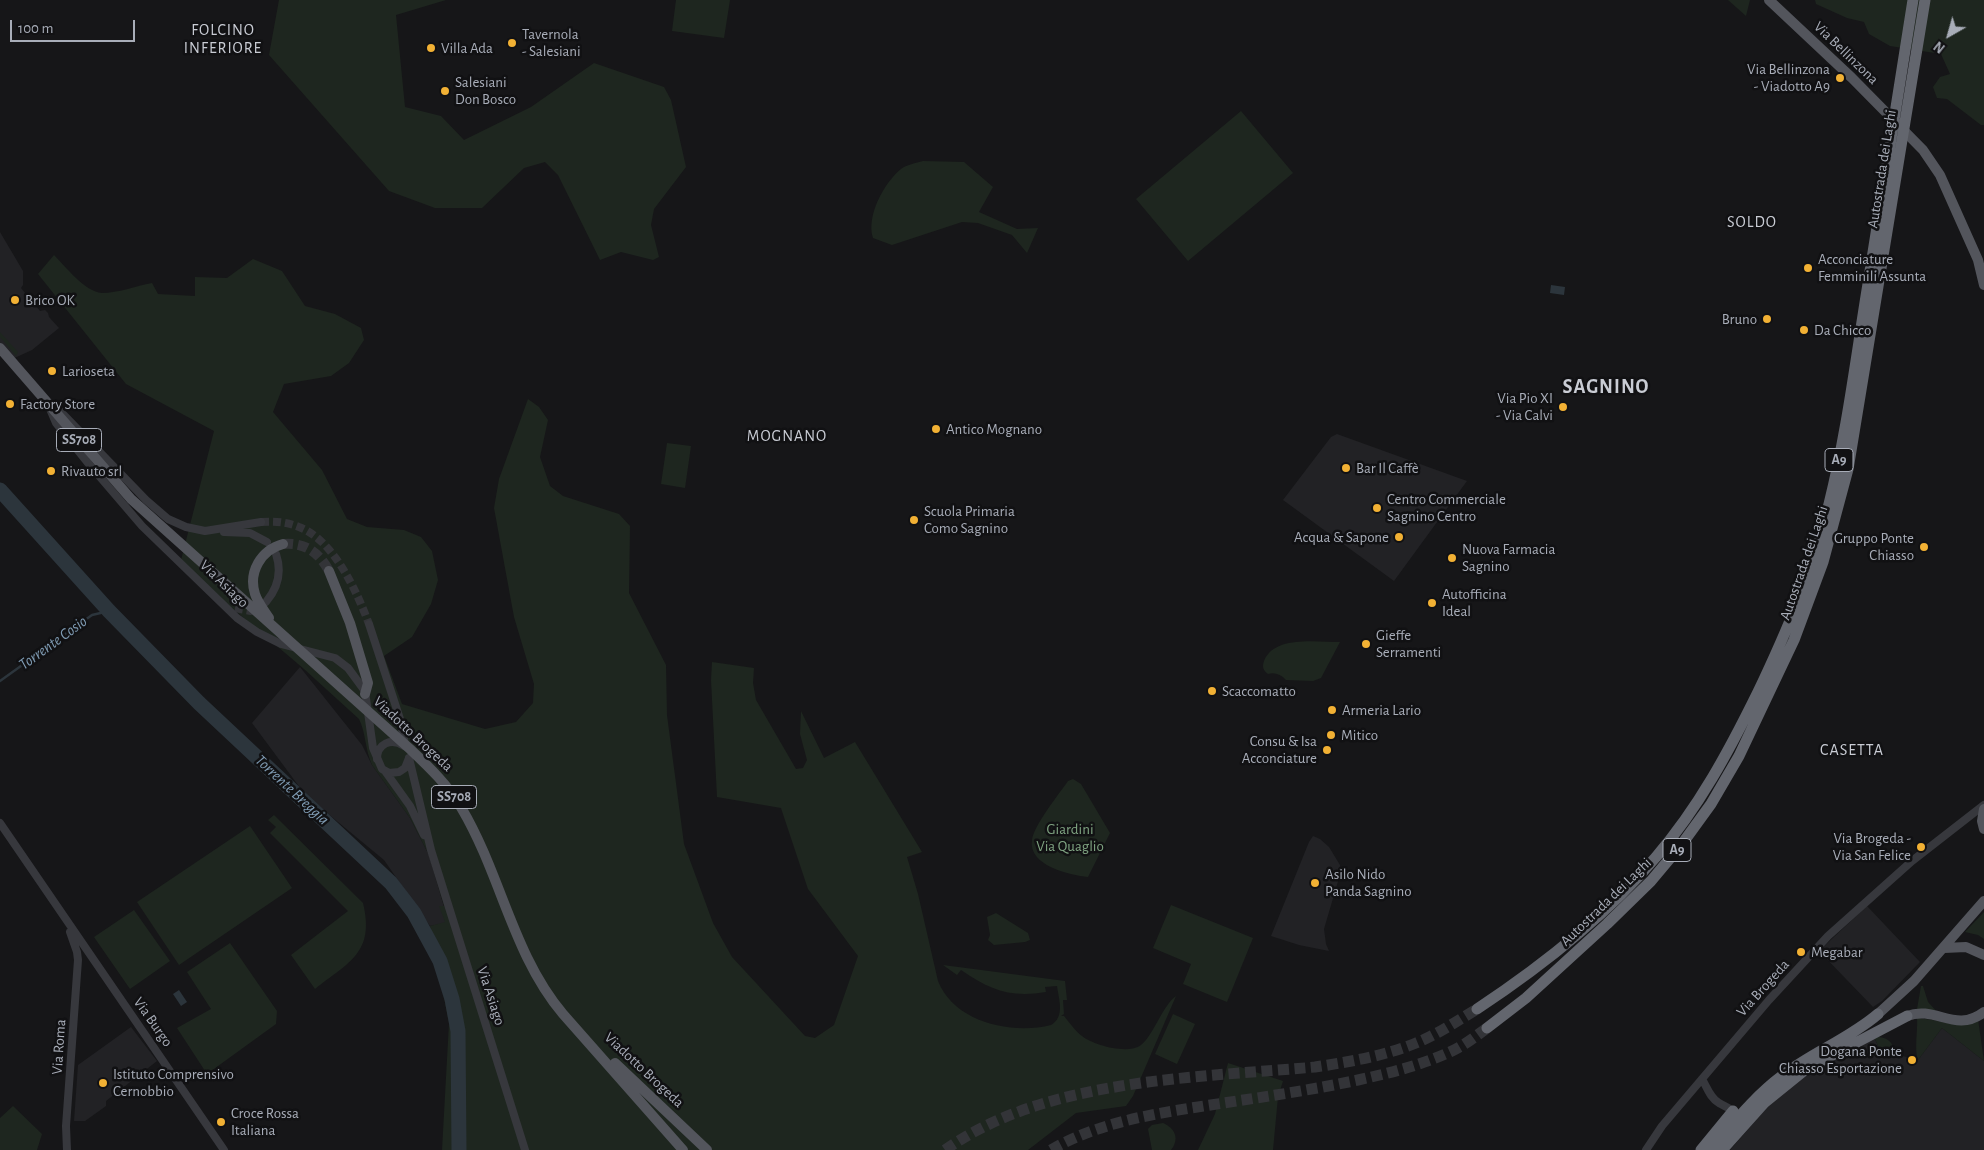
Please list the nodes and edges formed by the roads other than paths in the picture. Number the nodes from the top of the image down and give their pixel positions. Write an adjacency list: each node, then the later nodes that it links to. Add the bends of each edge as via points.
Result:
1 (1770, 0): 4 (main road, Via Bellinzona, via 1923,150 1940,175 1978,260)
2 (1913, 0): 18 (highway, Autostrada dei Laghi / A9, via 1842,447 1815,554)
3 (1925, 0): 18 (highway, Autostrada dei Laghi / A9, via 1854,439 1841,501 1813,591)
4 (1984, 285)
5 (0, 348): 6 (main road, Via Asiago)
6 (47, 403): 8 (street, Via Asiago / SS708, via 64,415 159,512 178,524); 13 (street, Via Asiago / SS708, via 56,423 131,513); 17 (main road, Viadotto Brogeda / SS708, via 132,499)
7 (261, 522): 8 (street, Via Asiago / SS708)
8 (205, 531): 9 (street, SS708, via 250,533)
9 (267, 542)
10 (283, 544): 17 (main road, SS708, via 261,558 253,581 258,602)
11 (276, 554): 14 (street, via 278,582)
12 (329, 570): 19 (main road, SS708, via 350,623 368,683)
13 (220, 601): 15 (street, SS708); 19 (street, Via Asiago / SS708, via 247,626 269,639 335,658 356,678)
14 (266, 602)
15 (235, 608)
16 (369, 624): 20 (street, SS708)
17 (276, 630): 36 (main road, Viadotto Brogeda / SS708, via 410,749 452,794 477,839 526,957)
18 (1765, 689): 34 (highway, Autostrada dei Laghi / A9, via 1692,810 1629,887 1537,967); 39 (highway, Autostrada dei Laghi / A9, via 1728,776 1678,849 1635,898)
19 (365, 694): 22 (street, Via Asiago / SS708)
20 (407, 749): 21 (street, SS708); 22 (street, via 397,742 386,743 379,750)
21 (409, 758): 23 (street, via 402,771); 29 (street, Via Asiago / SS708)
22 (377, 761): 23 (street, SS708)
23 (385, 771): 29 (street, Via Asiago / SS708, via 410,806)
24 (1984, 805): 26 (street, Via Brogeda)
25 (1984, 809): 28 (main road)
26 (1963, 821): 28 (street, via 1972,820); 40 (street, Via Brogeda, via 1912,861 1828,936)
27 (0, 823): 32 (street, Via Roma, via 63,916)
28 (1983, 827)
29 (431, 850): 45 (street, Via Asiago / SS708)
30 (1984, 901): 31 (main road)
31 (1944, 948): 33 (main road, via 1966,947); 37 (main road)
32 (81, 950): 42 (street, Via Roma); 44 (street, Via Burgo, via 94,960)
33 (1984, 956)
34 (1477, 1009)
35 (1984, 1012): 38 (main road, via 1962,1021 1922,1012)
36 (563, 1014): 43 (main road, Viadotto Brogeda / SS708); 46 (main road, Viadotto Brogeda / SS708)
37 (1878, 1014): 49 (highway, via 1860,1029 1810,1056 1782,1076 1755,1100)
38 (1907, 1016): 50 (highway, via 1806,1069 1788,1082 1764,1103)
39 (1488, 1028)
40 (1702, 1079): 41 (street, via 1710,1095); 47 (street, Via Brogeda)
41 (1733, 1111): 48 (highway)
42 (66, 1148)
43 (706, 1149)
44 (224, 1150)
45 (525, 1150)
46 (683, 1150)
47 (1646, 1150)
48 (1700, 1150)
49 (1710, 1150)
50 (1722, 1150)

